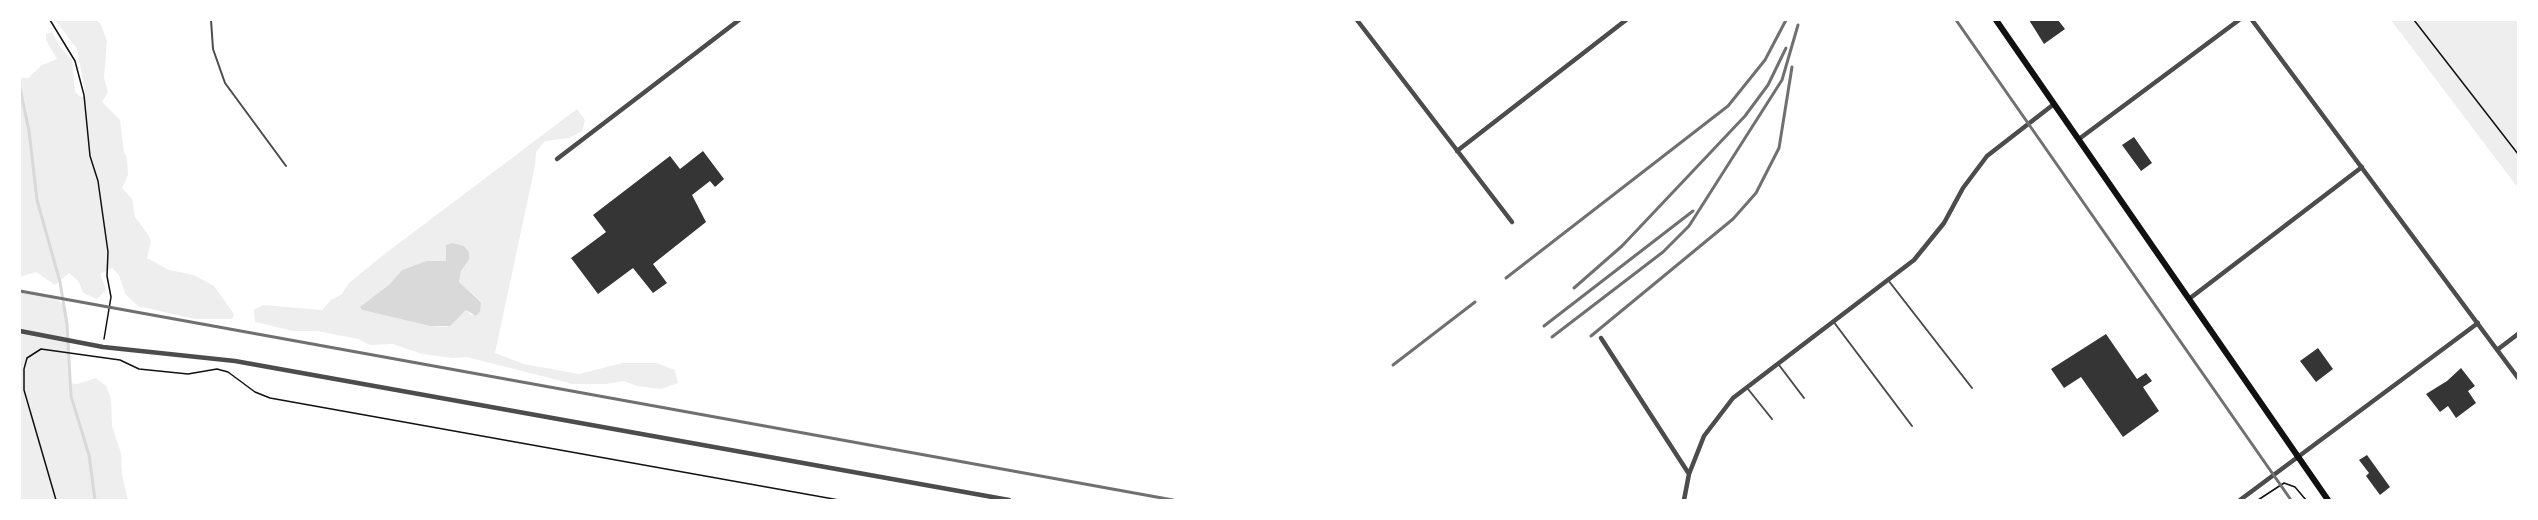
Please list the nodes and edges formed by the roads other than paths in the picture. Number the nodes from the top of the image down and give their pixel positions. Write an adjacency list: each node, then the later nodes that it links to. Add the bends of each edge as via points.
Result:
1 (211, 20): 12 (lane, via 213,49 225,83)
2 (739, 20): 11 (street)
3 (1357, 20): 10 (street)
4 (1626, 20): 10 (street)
5 (1996, 20): 8 (main road)
6 (2239, 20): 9 (street)
7 (2252, 20): 13 (street)
8 (2054, 104): 9 (main road); 15 (street, via 1987,156 1931,241)
9 (2079, 139): 16 (main road)
10 (1457, 151): 14 (street)
11 (557, 159)
12 (286, 166)
13 (2362, 167): 16 (street); 18 (street)
14 (1512, 222)
15 (1888, 280): 17 (street); 26 (lane)
16 (2189, 299): 30 (main road)
17 (1833, 321): 23 (street); 29 (lane)
18 (2478, 323): 22 (street); 30 (street)
19 (20, 331): 32 (street, via 81,344 235,361)
20 (2518, 334): 22 (street)
21 (1601, 338): 31 (street)
22 (2498, 350): 24 (street)
23 (1777, 363): 25 (street); 27 (lane)
24 (2518, 378)
25 (1747, 386): 28 (lane); 31 (street, via 1717,416 1704,436)
26 (1972, 388)
27 (1803, 398)
28 (1772, 419)
29 (1912, 426)
30 (2299, 457): 34 (street); 35 (main road)
31 (1689, 474): 33 (street)
32 (1009, 501)
33 (1684, 501)
34 (2240, 501)
35 (2328, 501)

